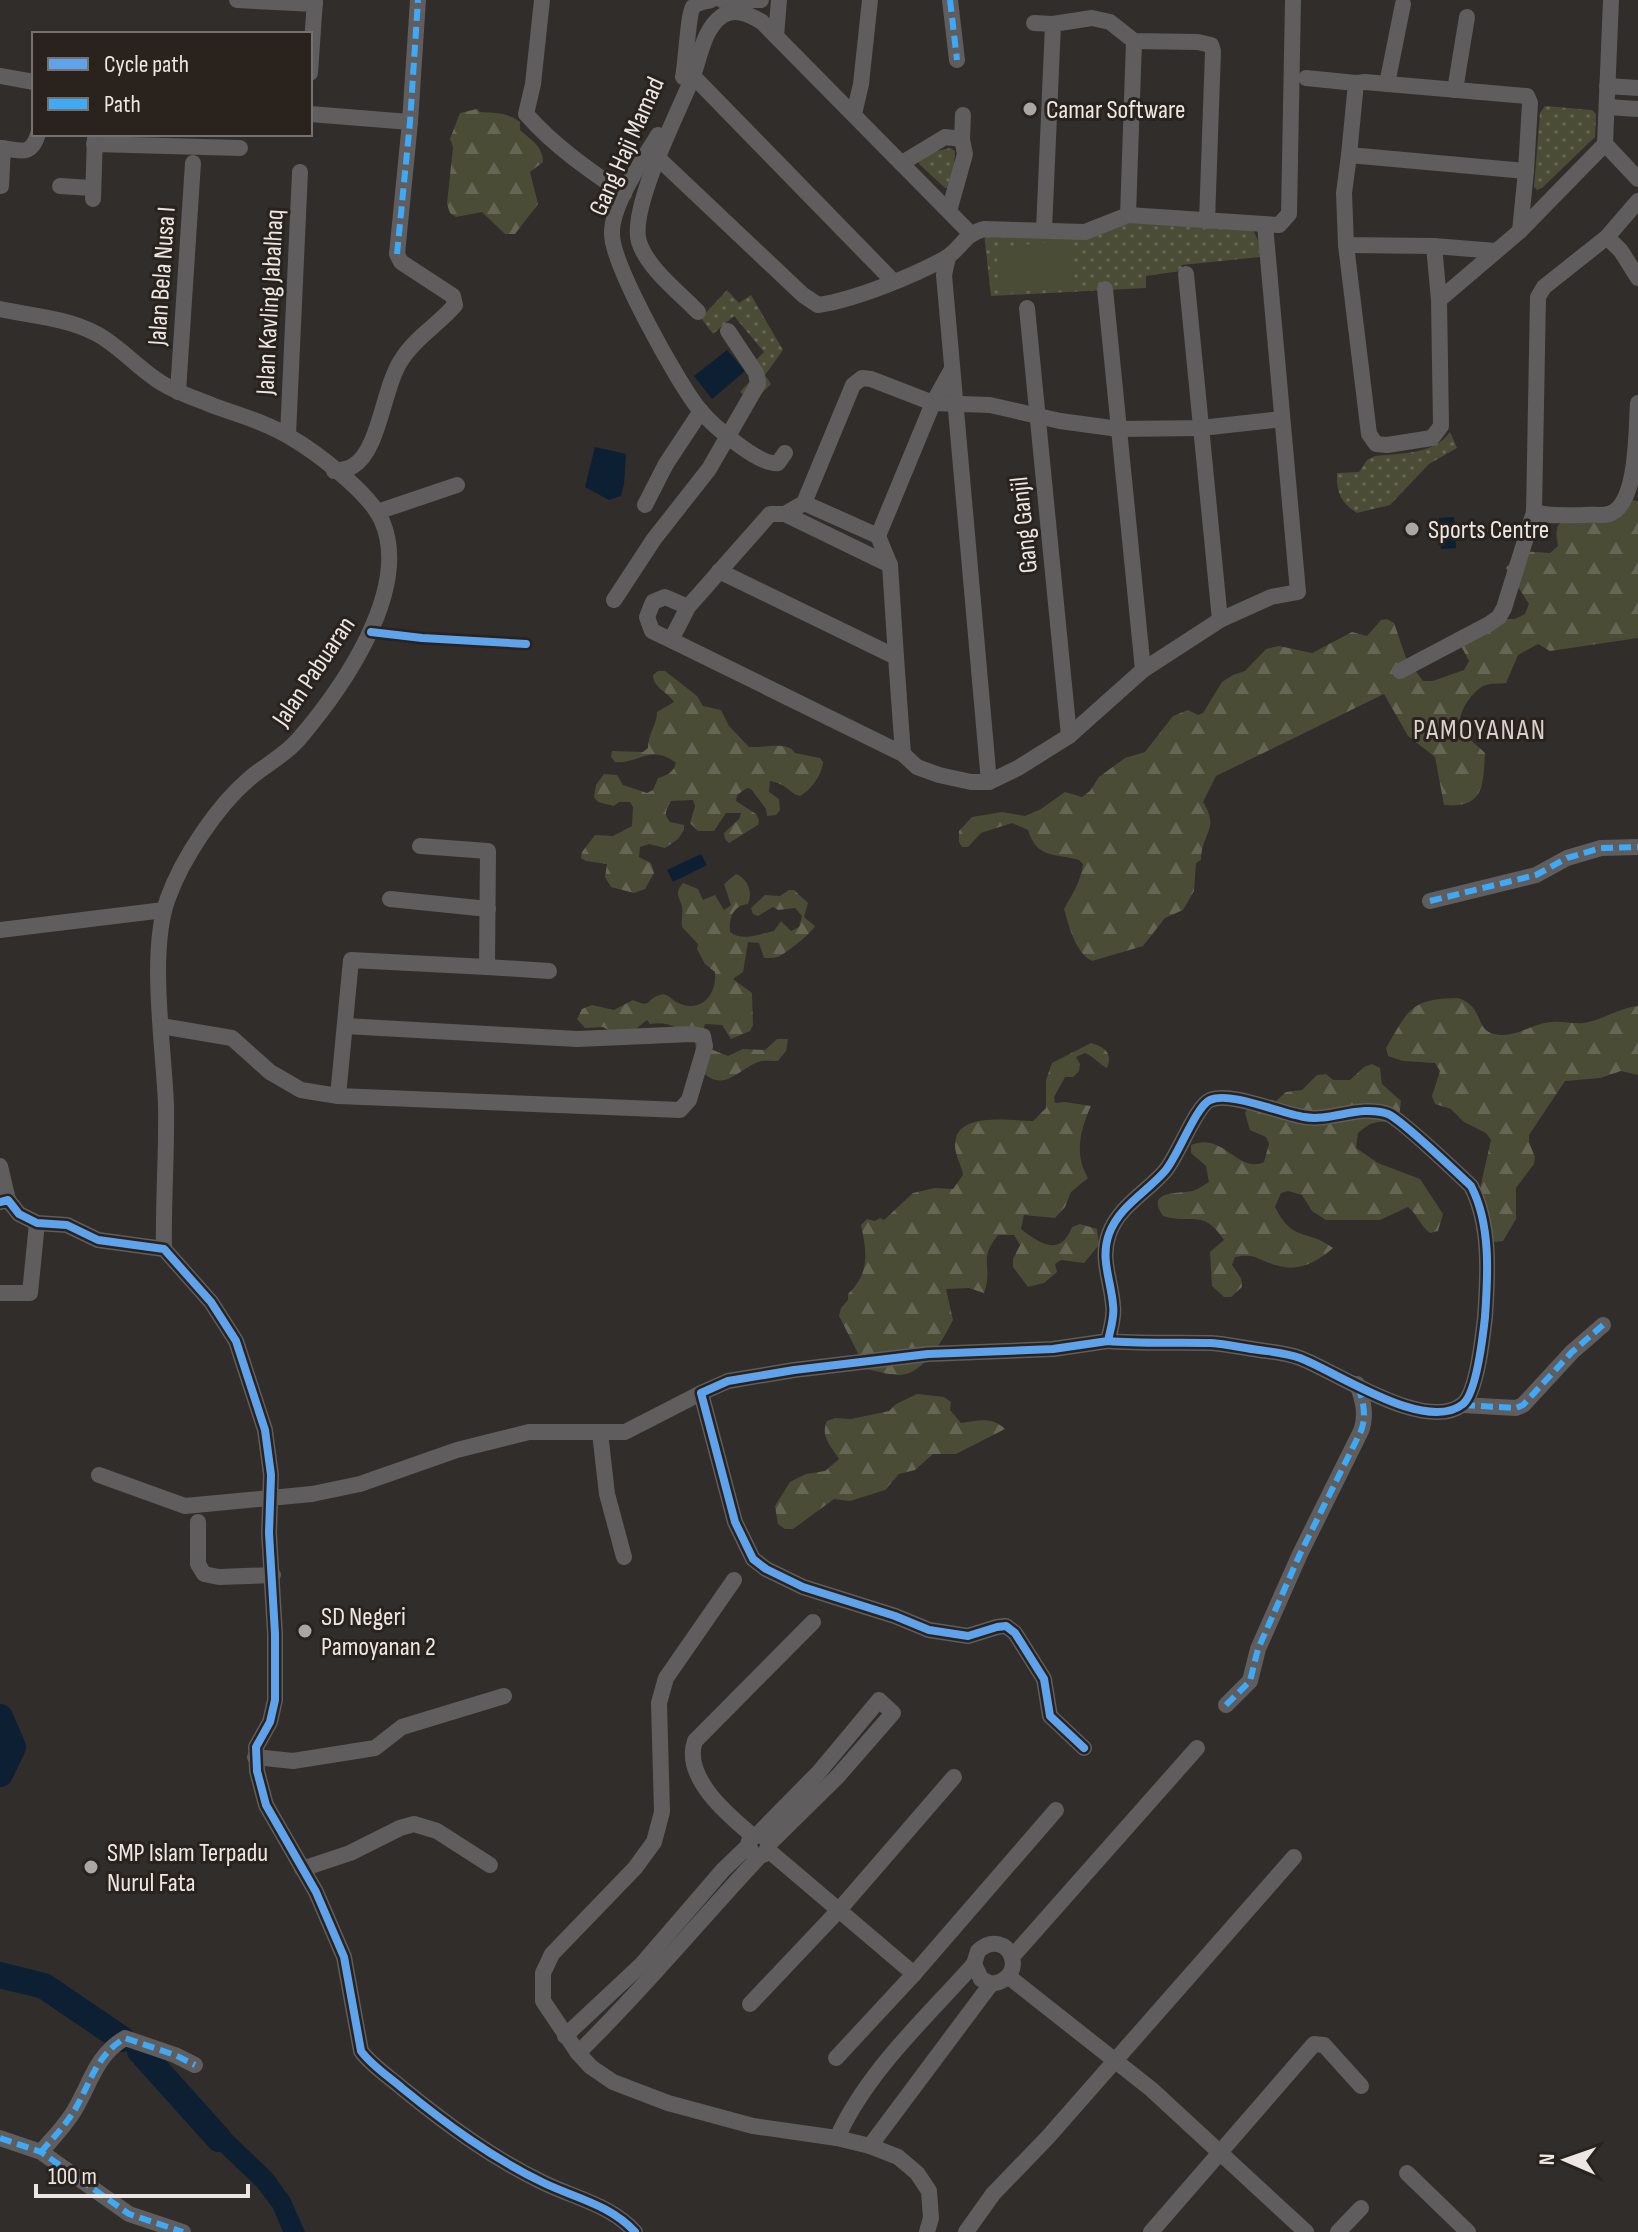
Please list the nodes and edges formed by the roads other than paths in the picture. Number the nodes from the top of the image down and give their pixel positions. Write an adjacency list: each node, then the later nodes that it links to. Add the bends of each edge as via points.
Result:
1 (237, 0): 12 (street)
2 (418, 0): 35 (street)
3 (542, 0): 51 (street, via 526,114 582,165)
4 (711, 0): 51 (street, Gang Haji Mamad, via 690,11 689,49 679,91)
5 (722, 0): 6 (street)
6 (761, 0)
7 (779, 0): 17 (street)
8 (870, 0): 33 (street)
9 (950, 0): 20 (street)
10 (1293, 0): 56 (street, via 1289,214 1279,225)
11 (1611, 0): 27 (street)
12 (315, 2): 19 (street)
13 (1403, 4): 26 (street)
14 (1467, 17): 29 (street)
15 (1034, 23): 16 (street)
16 (1053, 24): 18 (street, via 1079,18 1110,22); 57 (street)
17 (776, 36): 22 (street, via 747,13 729,12 708,32); 33 (street)
18 (1134, 41): 54 (street); 55 (street, via 1211,45)
19 (312, 45)
20 (957, 60)
21 (0, 76): 24 (street)
22 (693, 76): 43 (street); 67 (street)
23 (1306, 78): 25 (street)
24 (32, 82)
25 (1356, 83): 26 (street); 42 (street)
26 (1387, 84): 29 (street)
27 (1607, 86): 28 (street); 30 (street)
28 (1638, 88)
29 (1455, 90): 46 (street, via 1527,96)
30 (1607, 107): 31 (street); 39 (street)
31 (1638, 109)
32 (312, 114): 35 (street)
33 (854, 114): 45 (street)
34 (963, 115): 38 (street)
35 (410, 122): 87 (street, via 397,254 453,296 455,305 400,360 362,457 354,466)
36 (37, 136): 40 (street, via 29,150)
37 (95, 139): 41 (street); 50 (street, via 92,194)
38 (962, 139): 45 (street, via 945,137); 53 (street, via 965,154)
39 (1605, 144): 48 (street); 58 (street)
40 (1, 148): 49 (street)
41 (240, 148)
42 (1349, 155): 46 (street); 61 (street)
43 (658, 158): 67 (street, via 814,303); 72 (street, via 640,214 638,241)
44 (193, 163): 75 (street, Jalan Bela Nusa I)
45 (902, 163): 53 (street)
46 (1526, 171): 58 (street)
47 (300, 172): 84 (street, Jalan Kavling Jabalhaq)
48 (1638, 179)
49 (1, 186)
50 (60, 186)
51 (624, 194): 79 (street, Gang Haji Mamad, via 612,225 619,263 674,371)
52 (1638, 201): 60 (street)
53 (949, 211): 59 (street)
54 (1128, 215): 55 (street); 57 (street, via 1085,232)
55 (1207, 221): 56 (street)
56 (1265, 225): 81 (street)
57 (1044, 230): 59 (street)
58 (1520, 231): 63 (street)
59 (970, 233): 64 (street)
60 (1607, 237): 66 (street); 92 (street, via 1538,297)
61 (1346, 245): 62 (street); 69 (street, via 1369,434 1376,444 1432,438 1441,426)
62 (1434, 246): 63 (street); 69 (street)
63 (1496, 251): 69 (street)
64 (948, 257): 67 (street); 74 (street, via 944,275)
65 (1186, 274): 82 (street)
66 (1638, 278)
67 (893, 281)
68 (1105, 289): 83 (street)
69 (1439, 300)
70 (1027, 308): 80 (street, Gang Ganjil)
71 (0, 309): 75 (street, Jalan Pabuaran, via 82,327)
72 (698, 312)
73 (728, 331): 85 (street, via 758,384)
74 (953, 367): 76 (street); 77 (street)
75 (178, 392): 84 (street, Jalan Pabuaran)
76 (933, 403): 77 (street); 89 (street, via 871,379 856,382); 94 (street)
77 (956, 403): 80 (street); 106 (street)
78 (1638, 403): 92 (street, via 1632,484 1623,505 1608,514)
79 (701, 411): 85 (street, Gang Haji Mamad); 90 (street)
80 (1036, 414): 83 (street); 104 (street, Gang Ganjil)
81 (1282, 419): 82 (street); 99 (street, via 1298,592 1271,597)
82 (1201, 428): 83 (street); 99 (street)
83 (1119, 429): 102 (street)
84 (288, 435): 87 (street, Jalan Pabuaran)
85 (727, 435): 86 (street, Gang Haji Mamad, via 769,464 778,463); 97 (street, via 709,469)
86 (785, 453)
87 (334, 471): 91 (street, Jalan Pabuaran)
88 (457, 485): 91 (street)
89 (804, 503): 93 (street); 94 (street)
90 (645, 505)
91 (377, 512): 112 (street, Jalan Pabuaran, via 390,557 371,632 298,740 213,817)
92 (1534, 512): 103 (street, via 1499,617)
93 (785, 514): 95 (street); 96 (street, via 770,514)
94 (878, 536): 95 (street)
95 (890, 565): 101 (street)
96 (719, 571): 98 (street); 101 (street)
97 (614, 600)
98 (688, 607): 100 (street); 100 (street, via 665,597 649,607 652,631)
99 (1220, 620): 102 (street)
100 (671, 640): 105 (street)
101 (896, 657): 105 (street)
102 (1143, 670): 104 (street)
103 (1400, 671)
104 (1069, 736): 106 (street)
105 (903, 754): 106 (street, via 917,767 939,775)
106 (989, 782)
107 (420, 846): 111 (street, via 488,851)
108 (1638, 847): 110 (street, via 1601,848 1536,875)
109 (390, 899): 111 (street)
110 (1430, 901)
111 (488, 909): 114 (street)
112 (164, 910): 113 (street); 116 (street, Jalan Pabuaran)
113 (0, 930)
114 (487, 967): 115 (street); 117 (street, via 351,960)
115 (549, 971)
116 (161, 1026): 118 (street, via 232,1038 270,1072 301,1090); 122 (street, Jalan Pabuaran)
117 (345, 1026): 118 (street); 118 (street, via 577,1039 692,1034 703,1036 705,1046 689,1100 680,1110)
118 (338, 1096)
119 (0, 1166): 120 (street)
120 (10, 1206): 121 (street)
121 (37, 1223): 122 (street, via 67,1225 98,1240); 123 (street, via 30,1293)
122 (164, 1249): 131 (street, via 211,1302 236,1341 265,1430)
123 (0, 1293)
124 (1603, 1325): 128 (street, via 1523,1405)
125 (1108, 1341): 126 (street, via 1212,1343 1286,1354); 127 (street, via 794,1370 728,1381); 128 (street, via 1114,1306 1105,1266 1110,1231 1133,1199 1172,1163 1204,1104 1229,1096 1312,1119 1347,1112 1386,1114 1474,1191 1488,1271 1484,1332 1471,1394)
126 (1357, 1384): 128 (street, via 1417,1410); 138 (street, via 1365,1421 1361,1431 1300,1554 1258,1649 1250,1681)
127 (701, 1393): 129 (street, via 625,1432); 139 (street, via 735,1522 753,1559 803,1587 929,1630 968,1636 1006,1626 1044,1679 1050,1716)
128 (1463, 1405)
129 (600, 1433): 131 (street, via 529,1432 349,1487); 133 (street, via 607,1494)
130 (99, 1475): 131 (street, via 185,1506)
131 (271, 1499): 134 (street)
132 (198, 1522): 134 (street, via 198,1564 204,1574)
133 (624, 1557)
134 (273, 1575): 141 (street, via 274,1714)
135 (734, 1580): 159 (street, via 666,1678 659,1703 662,1812 654,1842 552,1954 543,1973 543,2001)
136 (813, 1622): 145 (street, via 692,1749 713,1801)
137 (504, 1696): 141 (street, via 402,1727 375,1748 293,1761)
138 (1226, 1705)
139 (1084, 1748)
140 (1197, 1748): 151 (street)
141 (255, 1757): 148 (street, via 266,1805)
142 (841, 1760): 145 (street)
143 (954, 1777): 149 (street)
144 (1056, 1810): 153 (street)
145 (759, 1844): 149 (street); 150 (street)
146 (1294, 1857): 162 (street)
147 (490, 1865): 148 (street, via 437,1831 414,1824)
148 (302, 1869): 173 (street, via 344,1957 359,2046 368,2060 493,2156 606,2210)
149 (839, 1910): 153 (street); 157 (street)
150 (669, 1946): 156 (street); 158 (street)
151 (1012, 1957): 152 (street, via 1004,1946 990,1944 978,1951); 154 (street)
152 (974, 1964): 155 (street, via 977,1975); 166 (street, via 874,2077)
153 (914, 1974): 161 (street)
154 (1009, 1977): 155 (street); 162 (street)
155 (991, 1984): 167 (street)
156 (607, 1997): 158 (street); 159 (street)
157 (750, 2004)
158 (622, 2010): 160 (street)
159 (565, 2036): 160 (street)
160 (578, 2053): 166 (street, via 613,2082 668,2103 753,2126)
161 (836, 2058)
162 (1115, 2060): 168 (street); 175 (street, via 993,2194)
163 (195, 2065): 169 (street, via 122,2040 96,2064 74,2112)
164 (1361, 2086): 168 (street, via 1324,2045 1314,2044)
165 (0, 2138): 169 (street)
166 (837, 2138): 167 (street)
167 (870, 2146): 174 (street, via 898,2157 925,2182 931,2218)
168 (1219, 2151): 176 (street); 177 (street)
169 (41, 2152): 172 (street, via 125,2212)
170 (1407, 2173): 179 (street)
171 (1361, 2208): 178 (street)
172 (183, 2232)
173 (635, 2232)
174 (927, 2232)
175 (966, 2232)
176 (1151, 2232)
177 (1306, 2232)
178 (1338, 2232)
179 (1468, 2232)

